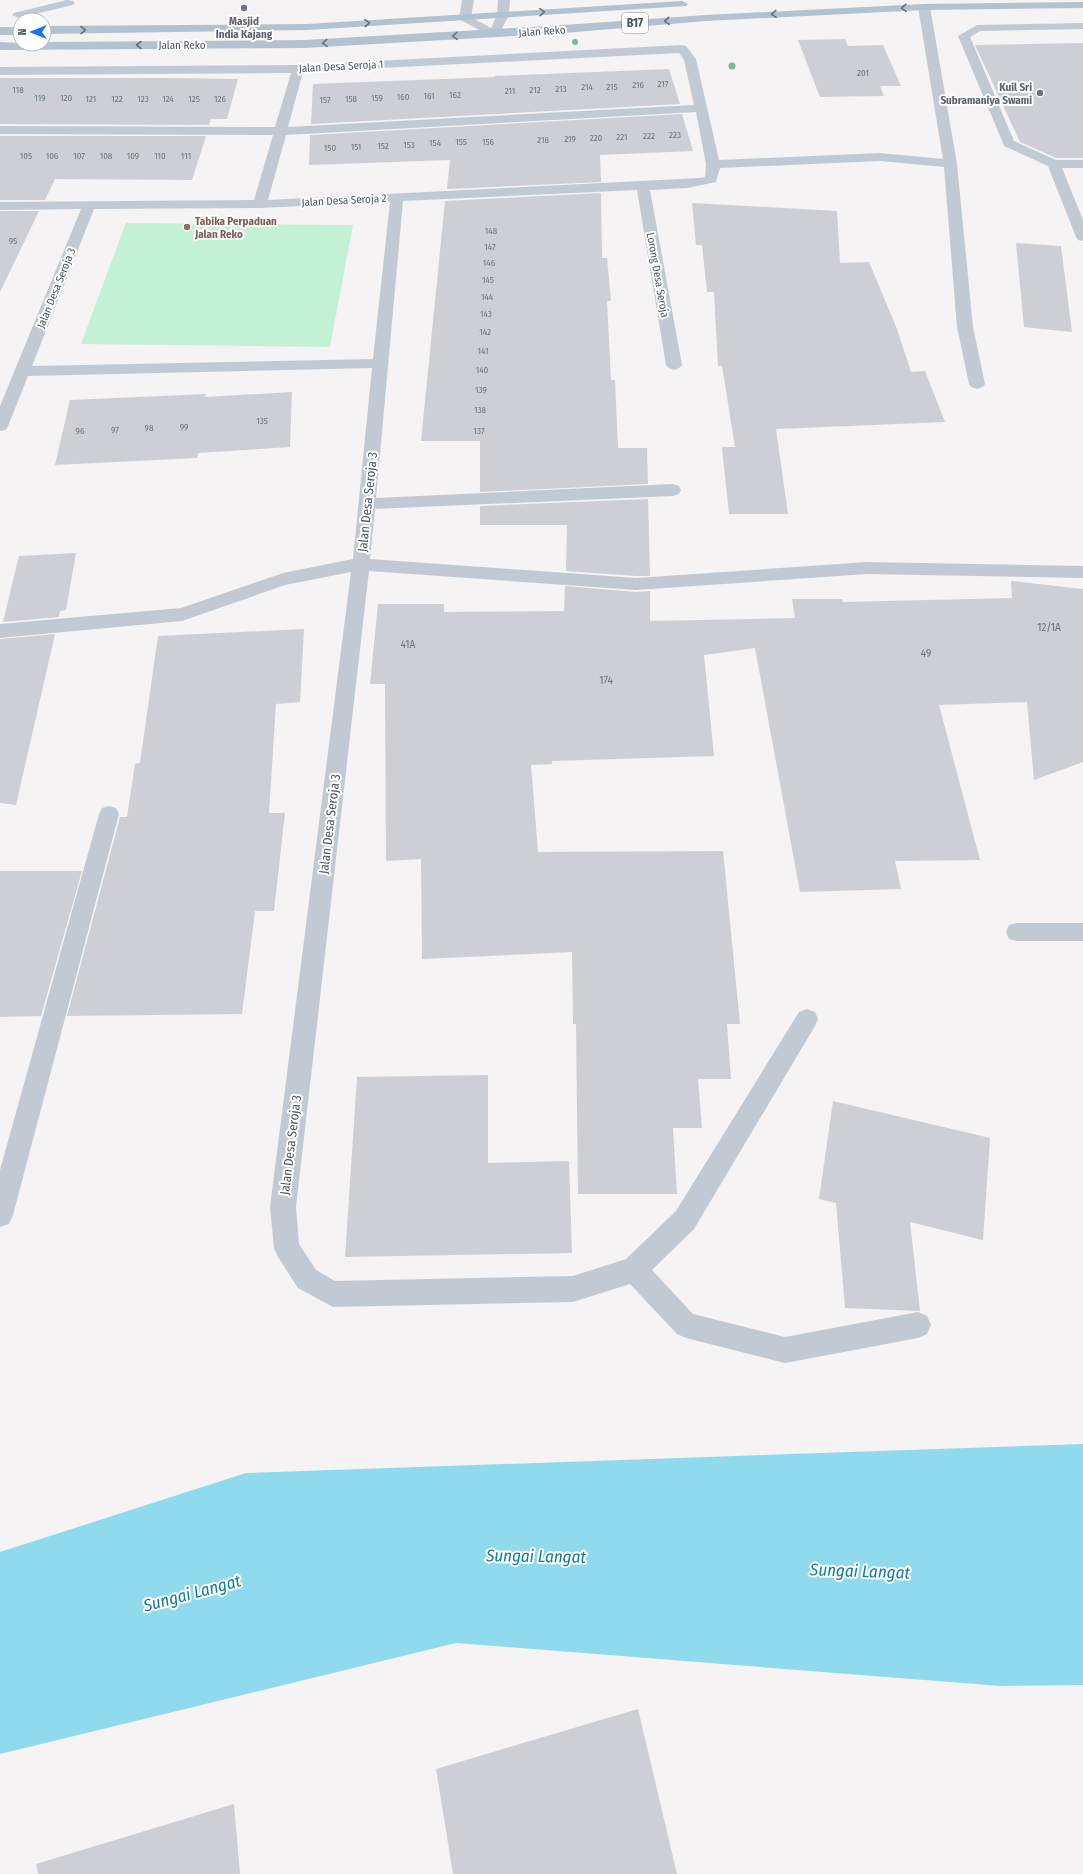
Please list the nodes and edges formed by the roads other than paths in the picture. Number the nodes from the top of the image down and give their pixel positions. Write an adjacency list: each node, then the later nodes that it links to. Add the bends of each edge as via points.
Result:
1 (468, 0): 11 (street)
2 (504, 0): 10 (street)
3 (24, 3): 8 (street)
4 (68, 3): 9 (street)
5 (692, 4): 10 (main road, Jalan Reko / B17, one-way to 5)
6 (1083, 5): 7 (main road, Jalan Reko / B17)
7 (924, 7): 14 (main road, Jalan Reko / B17, one-way to 14, via 706,18); 22 (street)
8 (20, 12)
9 (30, 12)
10 (504, 15): 11 (main road, Jalan Reko / B17); 14 (street)
11 (465, 18): 13 (main road, Jalan Reko / B17, one-way to 11, via 307,27); 14 (street)
12 (1083, 26): 23 (street, via 977,28 964,36 1009,143)
13 (52, 30)
14 (494, 34): 15 (main road, Jalan Reko / B17, one-way to 15, via 305,44)
15 (0, 46)
16 (298, 69): 17 (street, Jalan Desa Seroja 1); 18 (street, Jalan Desa Seroja 1, via 682,49 690,59); 20 (street)
17 (0, 71)
18 (702, 108): 20 (street); 21 (street)
19 (0, 130): 20 (street)
20 (281, 131): 27 (street)
21 (713, 164): 22 (street, via 880,157); 25 (street, Jalan Desa Seroja 2, via 711,179 687,184)
22 (950, 164): 34 (street, via 965,328)
23 (1054, 164): 24 (street); 30 (street)
24 (1083, 164)
25 (643, 186): 26 (street, Jalan Desa Seroja 2); 32 (street, Lorong Desa Seroja)
26 (397, 197): 27 (street, Jalan Desa Seroja 2); 31 (street, Jalan Desa Seroja 3)
27 (260, 204): 29 (street, Jalan Desa Seroja 2)
28 (0, 206): 29 (street, Jalan Desa Seroja 2)
29 (89, 206): 33 (street, Jalan Desa Seroja 3)
30 (1083, 237)
31 (381, 363): 33 (street); 37 (street, Jalan Desa Seroja 3)
32 (674, 365)
33 (22, 371): 35 (street, Jalan Desa Seroja 3)
34 (978, 384)
35 (0, 426)
36 (673, 490): 37 (street)
37 (367, 504): 38 (street, Jalan Desa Seroja 3)
38 (361, 564): 39 (street, via 636,584 867,568); 40 (street, via 284,578 182,614); 46 (street, Jalan Desa Seroja 3, via 282,1207 287,1248 307,1279 333,1294 573,1289)
39 (1083, 572)
40 (0, 631)
41 (109, 814): 45 (street)
42 (1017, 932): 43 (street)
43 (1083, 932)
44 (807, 1019): 46 (street, via 685,1220)
45 (0, 1216)
46 (634, 1270): 47 (street, via 686,1325 785,1350)
47 (918, 1325)

